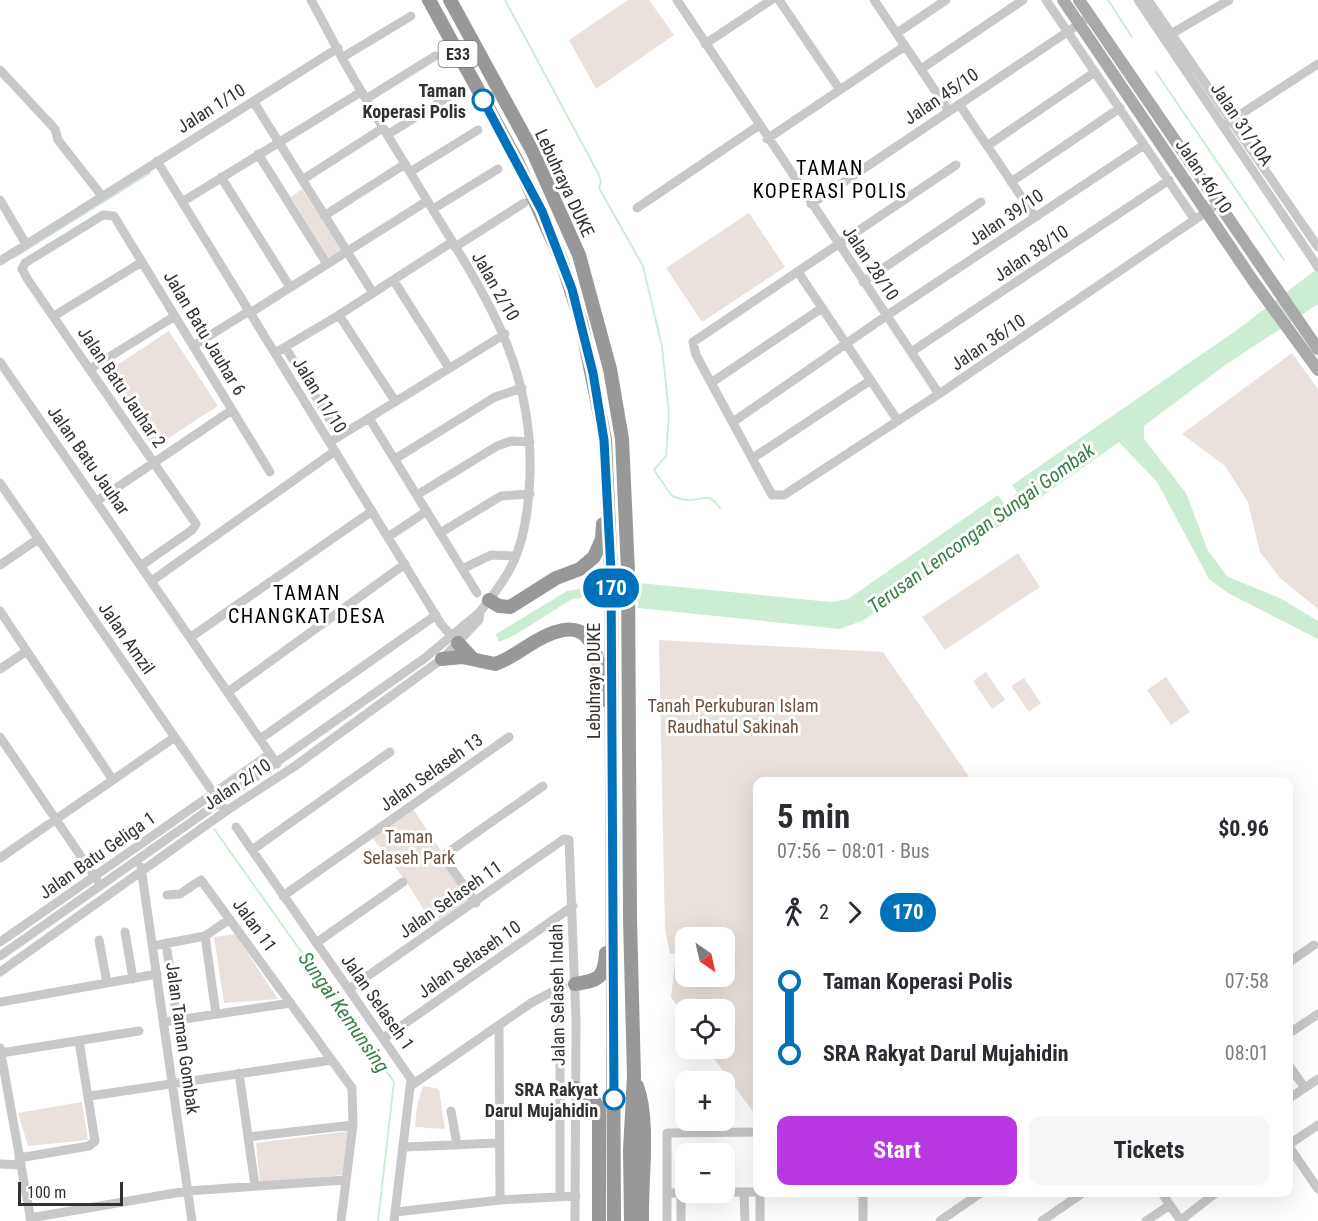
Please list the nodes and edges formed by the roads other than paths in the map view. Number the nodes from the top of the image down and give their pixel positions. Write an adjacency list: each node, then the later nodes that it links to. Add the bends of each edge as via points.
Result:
1 (312, 0): 24 (street, Jalan 2/10)
2 (429, 0): 117 (highway, Lebuhraya DUKE / E33, via 517,161 565,269 593,373)
3 (450, 0): 206 (highway, Lebuhraya DUKE / E33, via 558,204 585,275 610,369 622,439 629,611)
4 (676, 0): 22 (street, Jalan 28/10)
5 (771, 0): 22 (street)
6 (779, 0): 30 (street)
7 (874, 0): 20 (street)
8 (946, 0): 20 (street)
9 (1023, 0): 27 (street)
10 (1046, 0): 19 (street, Jalan 46/10)
11 (1064, 0): 18 (main road, Jalan 46/10)
12 (1079, 0): 17 (main road, Jalan 46/10)
13 (1138, 0): 37 (street, Jalan 31/10A)
14 (1148, 0): 21 (street, Jalan 31/10A)
15 (1229, 0): 21 (street)
16 (411, 16): 24 (street, Jalan 1/10)
17 (1090, 16): 18 (street, Jalan 45/10); 60 (main road, Jalan 46/10)
18 (1079, 23): 19 (street, Jalan 45/10); 63 (main road, Jalan 46/10)
19 (1067, 31): 29 (street, Jalan 46/10); 34 (street, Jalan 45/10)
20 (897, 33): 23 (street)
21 (1171, 34): 37 (street, Jalan 31/10A)
22 (705, 44): 38 (street, Jalan 28/10)
23 (905, 46): 27 (street); 30 (street)
24 (340, 52): 32 (street, Jalan 2/10); 33 (street, Jalan 1/10)
25 (435, 56): 32 (street)
26 (1318, 64): 37 (street)
27 (921, 69): 36 (street)
28 (0, 70): 54 (street, via 55,129 58,140)
29 (1095, 72): 35 (street, Jalan 46/10); 44 (street)
30 (840, 90): 41 (street)
31 (453, 94): 40 (street)
32 (364, 95): 40 (street, Jalan 2/10); 42 (street)
33 (253, 101): 42 (street); 46 (street, Jalan 1/10)
34 (959, 104): 36 (street, Jalan 45/10); 44 (street)
35 (1120, 108): 43 (street, Jalan 46/10); 53 (street)
36 (949, 111): 59 (street, Jalan 45/10)
37 (1227, 123): 70 (street, Jalan 31/10A); 75 (street, Jalan 31/10A)
38 (758, 126): 41 (street, Jalan 28/10); 62 (street)
39 (478, 130): 48 (street)
40 (385, 131): 48 (street, Jalan 2/10); 51 (street)
41 (767, 139): 59 (street, Jalan 28/10)
42 (278, 141): 45 (street); 51 (street)
43 (1144, 145): 52 (street, Jalan 46/10); 65 (street, Jalan 39/10)
44 (987, 146): 53 (street)
45 (258, 154): 50 (street); 74 (street)
46 (157, 161): 54 (street, Jalan 1/10); 57 (street, Jalan 11/10)
47 (956, 165): 68 (street)
48 (408, 168): 61 (street, Jalan 2/10); 64 (street)
49 (498, 169): 61 (street)
50 (221, 177): 57 (street); 80 (street)
51 (302, 180): 64 (street)
52 (1168, 180): 66 (street, Jalan 46/10); 95 (street, Jalan 38/10)
53 (1011, 182): 65 (street)
54 (102, 196): 67 (street, Jalan 1/10)
55 (0, 200): 67 (street)
56 (981, 201): 79 (street)
57 (182, 202): 84 (street, Jalan 11/10)
58 (524, 203): 69 (street)
59 (811, 204): 68 (street, Jalan 28/10)
60 (1218, 204): 63 (street, Jalan 36/10); 81 (main road, Jalan 46/10)
61 (430, 205): 69 (street, Jalan 2/10); 71 (street)
62 (637, 208)
63 (1207, 212): 66 (street, Jalan 36/10); 81 (main road, Jalan 46/10)
64 (324, 216): 71 (street)
65 (1035, 217): 88 (street, Jalan 39/10)
66 (1196, 220): 104 (street, Jalan 36/10)
67 (26, 244): 72 (street, Jalan 1/10)
68 (838, 244): 77 (street); 79 (street, Jalan 28/10)
69 (453, 245): 78 (street); 90 (street, Jalan 2/10)
70 (1318, 246)
71 (346, 252): 74 (street); 82 (street)
72 (0, 261)
73 (142, 262): 76 (street, Jalan Batu Jauhar 6, via 109,214 25,263); 86 (street); 87 (street, Jalan Batu Jauhar 6)
74 (327, 264): 80 (street)
75 (1318, 267)
76 (22, 269): 86 (street, Jalan Batu Jauhar 2)
77 (798, 272): 83 (street); 102 (street, via 693,342)
78 (394, 280): 82 (street); 98 (street)
79 (863, 282): 88 (street, Jalan 28/10)
80 (290, 287): 84 (street)
81 (1270, 292): 89 (main road, Jalan 46/10)
82 (373, 293): 85 (street)
83 (822, 308): 91 (street); 102 (street)
84 (250, 312): 92 (street); 96 (street, Jalan 11/10)
85 (339, 315): 93 (street); 105 (street)
86 (54, 316): 99 (street, Jalan Batu Jauhar 2)
87 (175, 316): 92 (street, Jalan Batu Jauhar 6); 99 (street)
88 (886, 316): 91 (street, Jalan 39/10); 95 (street, Jalan 28/10)
89 (1292, 322): 94 (main road, Jalan 46/10); 100 (main road, Jalan 46/10)
90 (505, 334): 98 (street); 103 (street, Jalan 2/10)
91 (846, 344): 101 (street); 109 (street, Jalan 39/10)
92 (193, 346): 106 (street, Jalan Batu Jauhar 6)
93 (285, 347): 96 (street); 110 (street)
94 (1318, 349)
95 (911, 352): 104 (street, Jalan 28/10)
96 (275, 353): 112 (street, Jalan 11/10)
97 (0, 362): 121 (street, Jalan Batu Jauhar)
98 (449, 368): 105 (street)
99 (90, 369): 115 (street, Jalan Batu Jauhar 2)
100 (1318, 369)
101 (871, 380): 108 (street); 113 (street)
102 (711, 383): 109 (street)
103 (522, 388): 111 (street, Jalan 2/10); 114 (street, via 495,397)
104 (939, 394): 108 (street, Jalan 36/10)
105 (395, 401): 107 (street)
106 (232, 410): 115 (street); 116 (street, Jalan Batu Jauhar 6)
107 (369, 418): 110 (street); 114 (street)
108 (898, 421): 113 (street, Jalan 36/10, via 784,495 772,495)
109 (733, 422): 113 (street)
110 (340, 436): 112 (street)
111 (530, 442): 119 (street, Jalan 2/10); 120 (street, via 511,441 497,446)
112 (333, 447): 122 (street, Jalan 11/10); 132 (street)
113 (753, 458)
114 (395, 459): 120 (street)
115 (154, 463): 121 (street); 128 (street, Jalan Batu Jauhar 2, via 196,524)
116 (270, 472)
117 (606, 477): 133 (highway, via 602,539 594,558 514,605 505,608); 149 (highway, Lebuhraya DUKE / E33, via 611,571)
118 (0, 483): 126 (street, Jalan Amzil)
119 (530, 494): 124 (street, via 501,496); 127 (street, Jalan 2/10)
120 (417, 495): 123 (street)
121 (97, 501): 128 (street, Jalan Batu Jauhar)
122 (372, 511): 125 (street, Jalan 11/10); 139 (street)
123 (427, 511): 124 (street); 125 (street)
124 (440, 533): 131 (street)
125 (388, 537): 129 (street, Jalan 11/10)
126 (38, 539): 130 (street); 147 (street, Jalan Amzil)
127 (515, 556): 131 (street, via 491,555); 133 (street, Jalan 2/10)
128 (142, 564): 132 (street, Jalan Batu Jauhar)
129 (405, 564): 136 (street, Jalan 11/10); 145 (street)
130 (0, 565)
131 (462, 569): 133 (street)
132 (152, 579): 139 (street, Jalan Batu Jauhar)
133 (483, 596): 135 (street, Jalan 2/10)
134 (0, 611): 141 (street)
135 (480, 612): 138 (street, Jalan 2/10); 140 (street, Jalan 2/10, via 479,620)
136 (436, 615): 137 (street, Jalan 11/10); 150 (street)
137 (441, 624): 138 (street); 140 (street, Jalan 11/10); 142 (street)
138 (465, 624): 140 (street, Jalan 2/10)
139 (191, 637): 145 (street, Jalan Batu Jauhar)
140 (455, 640): 142 (street, Jalan 2/10); 143 (highway)
141 (27, 651): 144 (street); 154 (street)
142 (438, 655): 143 (highway); 153 (street, Jalan 2/10); 157 (street, Jalan 2/10, via 295,766)
143 (472, 658): 149 (highway, via 495,664 556,633 585,634 596,652)
144 (0, 669)
145 (228, 692): 150 (street, Jalan Batu Jauhar)
146 (0, 737): 158 (street)
147 (175, 737): 154 (street); 156 (street, Jalan Amzil)
148 (509, 737): 170 (street, Jalan Selaseh 13)
149 (611, 738): 168 (highway, Lebuhraya DUKE / E33)
150 (260, 739): 152 (street, Jalan Batu Jauhar)
151 (390, 752): 161 (street)
152 (270, 754): 153 (street, Jalan Batu Jauhar); 156 (street, Jalan Batu Geliga 1)
153 (277, 764): 157 (street, Jalan 2/10)
154 (113, 780): 158 (street)
155 (543, 786): 171 (street, via 443,856)
156 (214, 794): 157 (street, Jalan Amzil); 165 (street, Jalan Batu Geliga 1)
157 (223, 807): 163 (street, Jalan 2/10); 164 (street, Jalan 2/10)
158 (56, 820): 162 (street); 165 (street)
159 (236, 827): 161 (street, Jalan Selaseh 1)
160 (569, 840): 171 (street, Jalan Selaseh 11, via 564,839); 172 (street, Jalan Selaseh Indah)
161 (252, 850): 170 (street, Jalan Selaseh 1)
162 (0, 858)
163 (137, 861): 164 (street, Jalan Taman Gombak); 167 (street, Jalan 2/10)
164 (142, 870): 181 (street, Jalan Taman Gombak); 184 (street, Jalan 2/10)
165 (94, 877): 167 (street); 177 (street, Jalan Batu Geliga 1)
166 (403, 882): 179 (street)
167 (101, 887): 182 (street, Jalan 2/10)
168 (612, 894): 188 (highway, via 605,969 594,981); 254 (highway, Lebuhraya DUKE / E33)
169 (167, 895): 173 (street, Jalan 11, via 180,894 201,880)
170 (283, 896): 179 (street, Jalan Selaseh 1)
171 (476, 903): 190 (street, Jalan Selaseh 11)
172 (573, 906): 188 (street, Jalan Selaseh Indah); 200 (street, Jalan Selaseh 10)
173 (230, 919): 175 (street); 192 (street, Jalan 11)
174 (125, 932): 186 (street)
175 (205, 936): 178 (street); 193 (street)
176 (99, 940): 187 (street)
177 (0, 942)
178 (166, 943): 181 (street); 195 (street)
179 (316, 943): 190 (street, Jalan Selaseh 1)
180 (1314, 945): 183 (street)
181 (153, 946): 185 (street, Jalan Taman Gombak)
182 (0, 956)
183 (1293, 960)
184 (0, 972)
185 (157, 974): 186 (street); 196 (street, Jalan Taman Gombak)
186 (133, 978): 187 (street)
187 (107, 983): 191 (street)
188 (575, 984): 189 (street); 211 (street, Jalan Selaseh Indah)
189 (560, 987): 197 (street); 236 (street, Jalan Selaseh Indah)
190 (349, 989): 200 (street, Jalan Selaseh 1)
191 (0, 1002)
192 (291, 1003): 193 (street); 203 (street, Jalan 11)
193 (216, 1014): 195 (street)
194 (1318, 1014): 199 (street)
195 (177, 1020): 196 (street)
196 (164, 1022): 208 (street, Jalan Taman Gombak)
197 (499, 1025): 209 (street); 221 (street)
198 (139, 1031): 201 (street)
199 (1293, 1031)
200 (384, 1038): 209 (street, Jalan Selaseh 1)
201 (79, 1041): 202 (street); 213 (street)
202 (0, 1051): 210 (street)
203 (332, 1060): 205 (street); 216 (street, Jalan 11, via 354,1092)
204 (1293, 1071): 212 (street)
205 (239, 1073): 208 (street); 219 (street)
206 (634, 1076): 255 (highway, Lebuhraya DUKE / E33); 256 (highway, via 643,1114)
207 (1318, 1079): 212 (street)
208 (173, 1083): 213 (street); 230 (street, Jalan Taman Gombak)
209 (412, 1085): 223 (street)
210 (4, 1088): 225 (street)
211 (575, 1088): 237 (street, Jalan Selaseh Indah); 253 (highway, via 593,1098 599,1109)
212 (1305, 1088): 214 (street)
213 (90, 1096): 225 (street, via 95,1141 89,1146)
214 (1293, 1096)
215 (451, 1112): 222 (street)
216 (353, 1125): 219 (street); 227 (street, Jalan 11)
217 (1318, 1125): 220 (street)
218 (753, 1132): 234 (street, via 668,1132)
219 (248, 1137): 228 (street)
220 (1293, 1142)
221 (498, 1143): 222 (street); 244 (street)
222 (457, 1145): 223 (street)
223 (405, 1147): 247 (street)
224 (1293, 1152): 229 (street)
225 (20, 1162): 226 (street); 248 (street)
226 (0, 1164)
227 (345, 1180): 228 (street); 251 (street, Jalan 11)
228 (255, 1186): 230 (street)
229 (1318, 1189)
230 (187, 1191): 248 (street); 250 (street, Jalan Taman Gombak)
231 (735, 1192): 232 (street)
232 (744, 1192): 233 (street); 259 (street)
233 (753, 1192)
234 (667, 1193): 235 (street); 257 (street)
235 (675, 1193)
236 (560, 1196): 237 (street); 244 (street)
237 (576, 1196): 252 (street, Jalan Selaseh Indah)
238 (759, 1197): 260 (street)
239 (863, 1197): 261 (street)
240 (975, 1197): 262 (street)
241 (1077, 1197): 263 (street)
242 (1164, 1197): 246 (street)
243 (1210, 1197): 249 (street)
244 (500, 1200): 247 (street)
245 (681, 1203): 258 (street)
246 (1170, 1205): 249 (street); 264 (street)
247 (395, 1217)
248 (30, 1219)
249 (1180, 1219)
250 (192, 1221)
251 (341, 1221)
252 (575, 1221)
253 (599, 1221)
254 (614, 1221)
255 (631, 1221)
256 (642, 1221)
257 (668, 1221)
258 (681, 1221)
259 (745, 1221)
260 (760, 1221)
261 (863, 1221)
262 (940, 1221)
263 (1042, 1221)
264 (1146, 1221)

